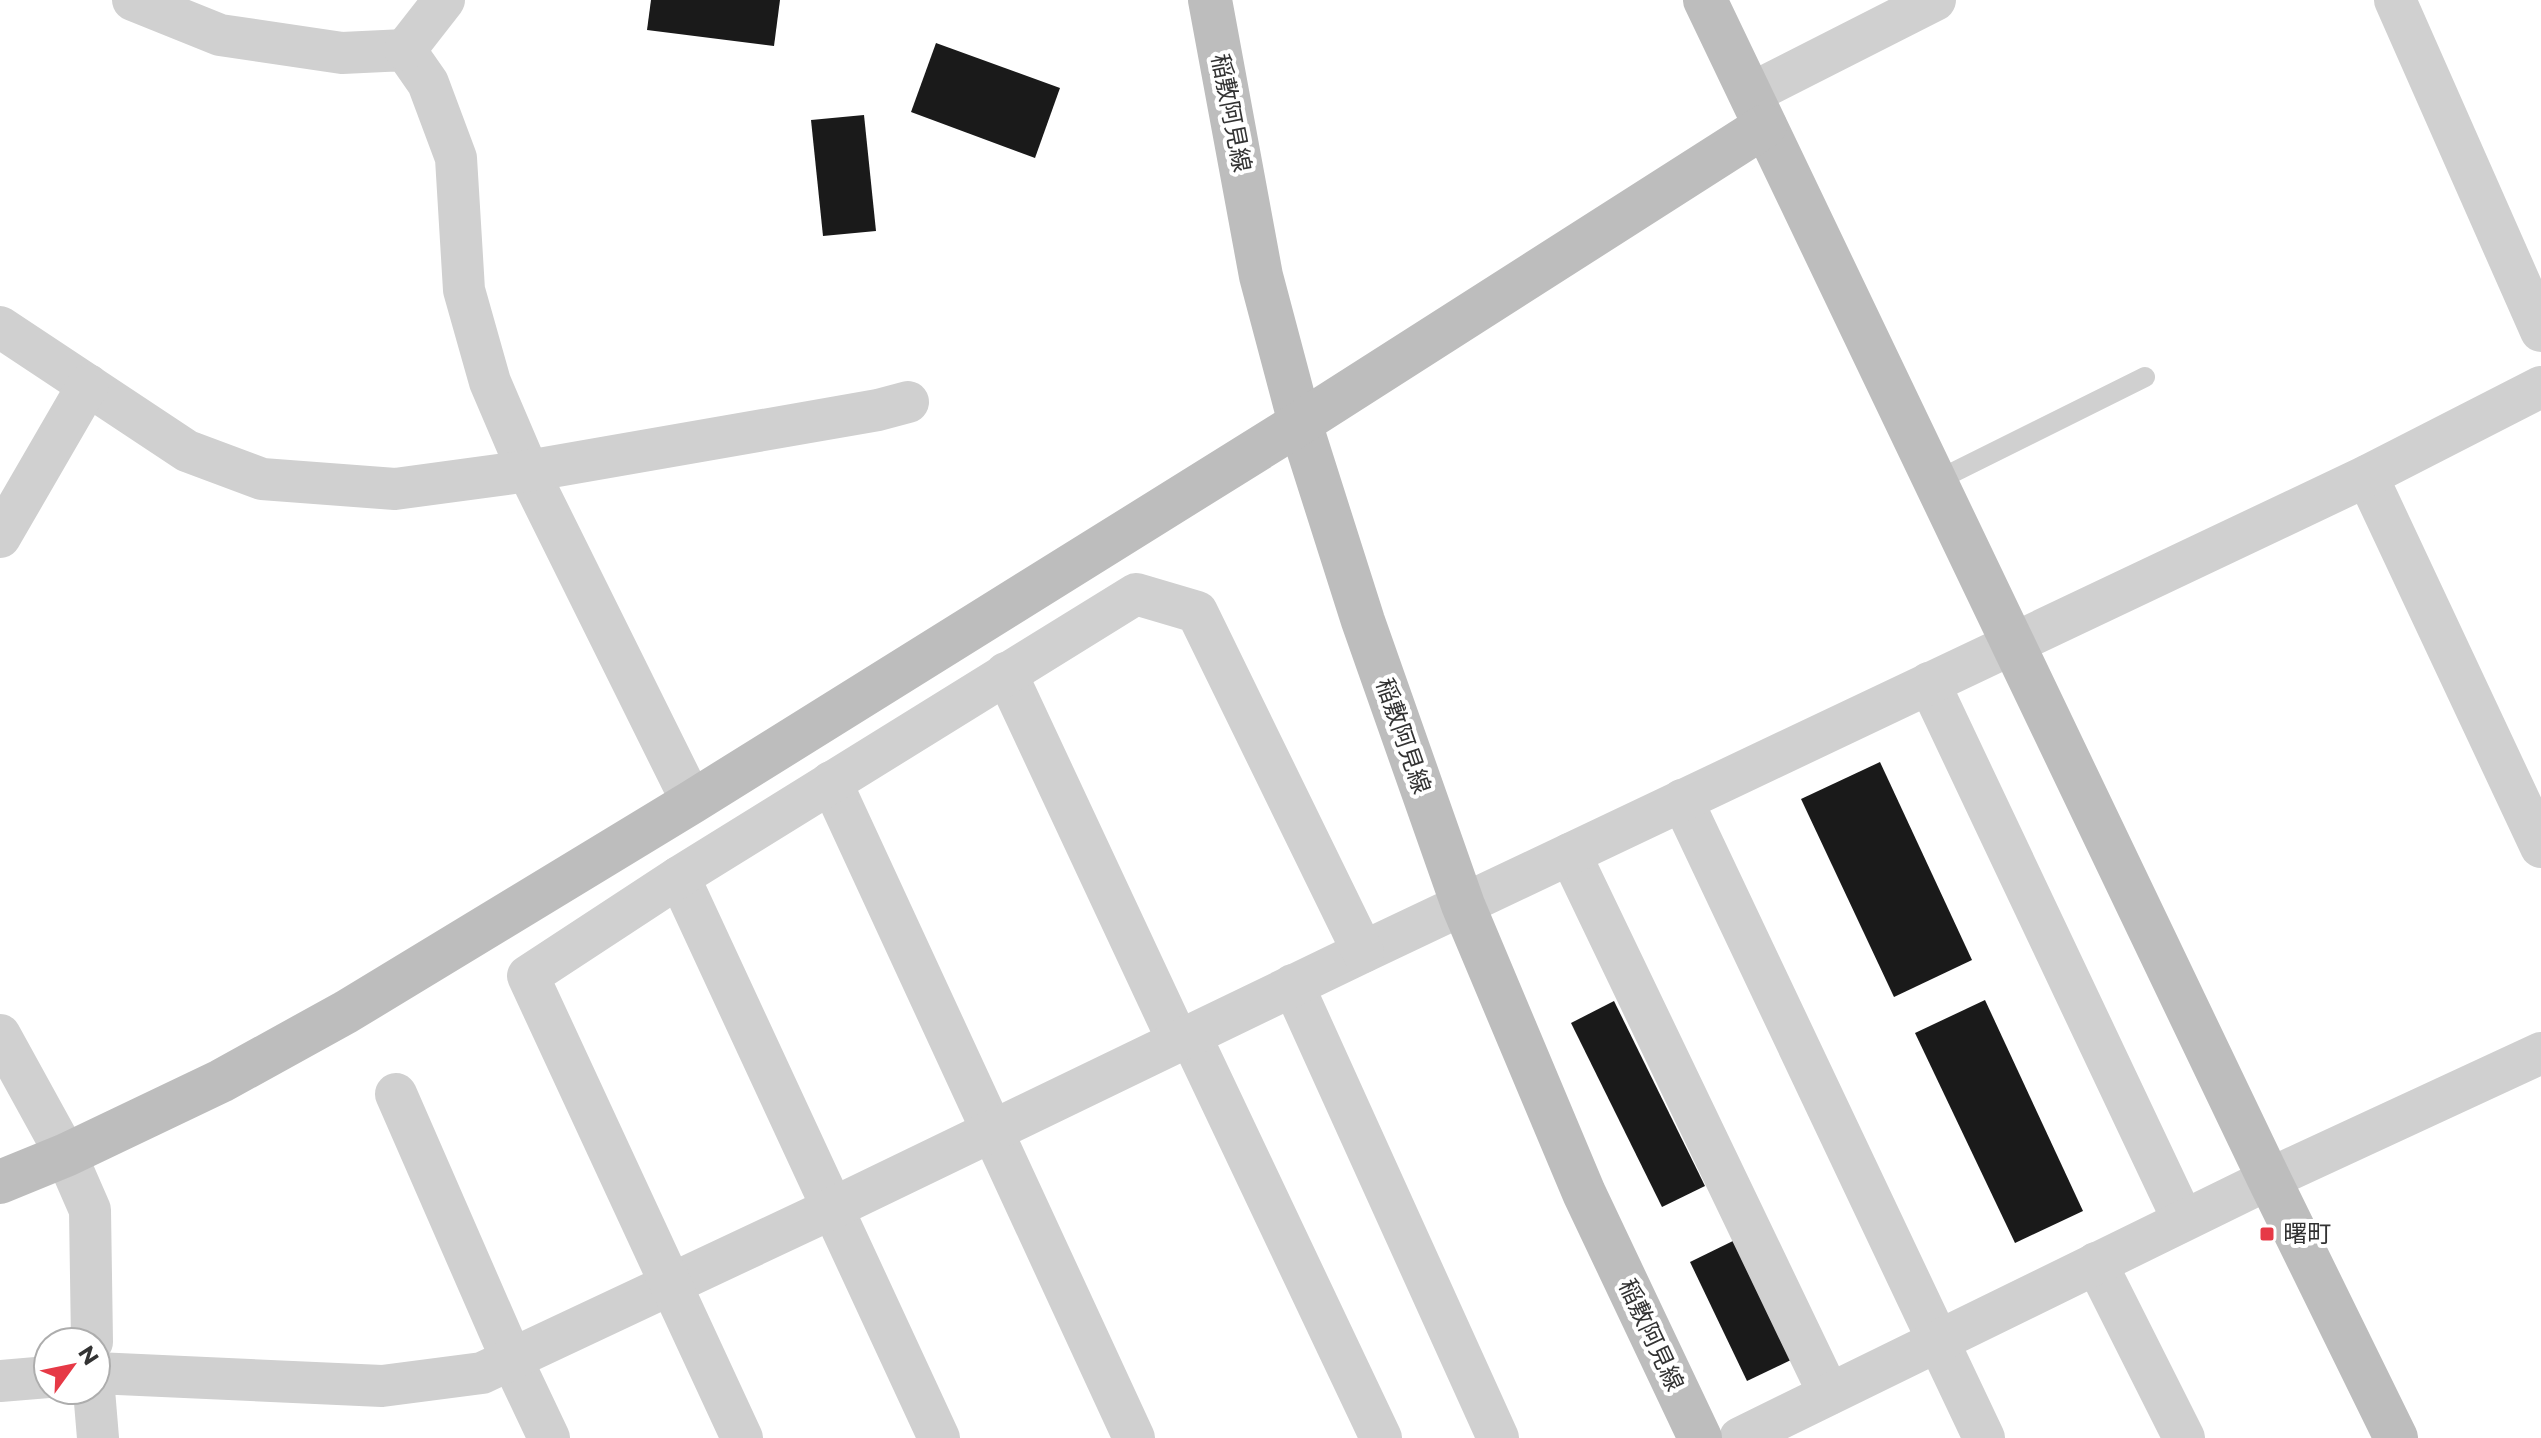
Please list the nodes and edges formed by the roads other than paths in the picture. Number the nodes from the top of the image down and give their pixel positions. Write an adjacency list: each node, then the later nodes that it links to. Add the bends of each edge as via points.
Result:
1 (133, 0): 7 (street, via 220,35 342,53)
2 (444, 0): 7 (street)
3 (1210, 0): 15 (street, 稲敷阿見線, via 1261,276)
4 (1705, 0): 8 (street)
5 (1935, 0): 8 (street)
6 (2395, 0): 10 (street)
7 (405, 50): 16 (street, via 428,83 456,158 464,290 490,382)
8 (1758, 110): 15 (street); 18 (street)
9 (0, 327): 12 (street)
10 (2541, 331)
11 (2145, 377): 18 (lane)
12 (88, 385): 16 (street, via 187,451 262,479 395,489); 19 (street)
13 (2541, 387): 17 (street)
14 (908, 402): 16 (street)
15 (1300, 423): 25 (street); 29 (street, 稲敷阿見線)
16 (528, 471): 25 (street)
17 (2367, 476): 20 (street); 26 (street)
18 (1936, 481): 20 (street)
19 (0, 537)
20 (2013, 643): 22 (street); 38 (street)
21 (1006, 673): 23 (street); 30 (street, via 1136,594 1197,612); 33 (street)
22 (1929, 683): 24 (street); 41 (street)
23 (831, 782): 28 (street); 36 (street)
24 (1682, 800): 27 (street); 45 (street)
25 (692, 802): 37 (street, via 346,1012 221,1081)
26 (2541, 847)
27 (1570, 854): 29 (street); 50 (street)
28 (679, 877): 40 (street); 43 (street, via 528,976)
29 (1463, 905): 30 (street); 59 (street, 稲敷阿見線, via 1584,1193)
30 (1363, 952): 31 (street)
31 (1293, 985): 33 (street); 58 (street)
32 (0, 1035): 37 (street)
33 (1184, 1038): 36 (street); 57 (street)
34 (2541, 1053): 38 (street)
35 (396, 1094): 46 (street)
36 (992, 1130): 40 (street); 56 (street)
37 (66, 1155): 39 (street); 44 (street, via 90,1210)
38 (2269, 1179): 41 (street); 63 (street)
39 (0, 1182)
40 (833, 1208): 43 (street); 55 (street)
41 (2183, 1220): 42 (street)
42 (2096, 1263): 45 (street); 62 (street)
43 (671, 1283): 46 (street); 54 (street)
44 (92, 1326)
45 (1939, 1340): 50 (street); 61 (street)
46 (512, 1360): 47 (street, via 482,1373 382,1386); 53 (street)
47 (112, 1374)
48 (32, 1378): 49 (street)
49 (0, 1381)
50 (1829, 1394): 60 (street)
51 (95, 1406): 52 (street)
52 (98, 1438)
53 (549, 1438)
54 (742, 1438)
55 (939, 1438)
56 (1134, 1438)
57 (1381, 1438)
58 (1498, 1438)
59 (1700, 1438)
60 (1740, 1438)
61 (1984, 1438)
62 (2184, 1438)
63 (2396, 1438)

